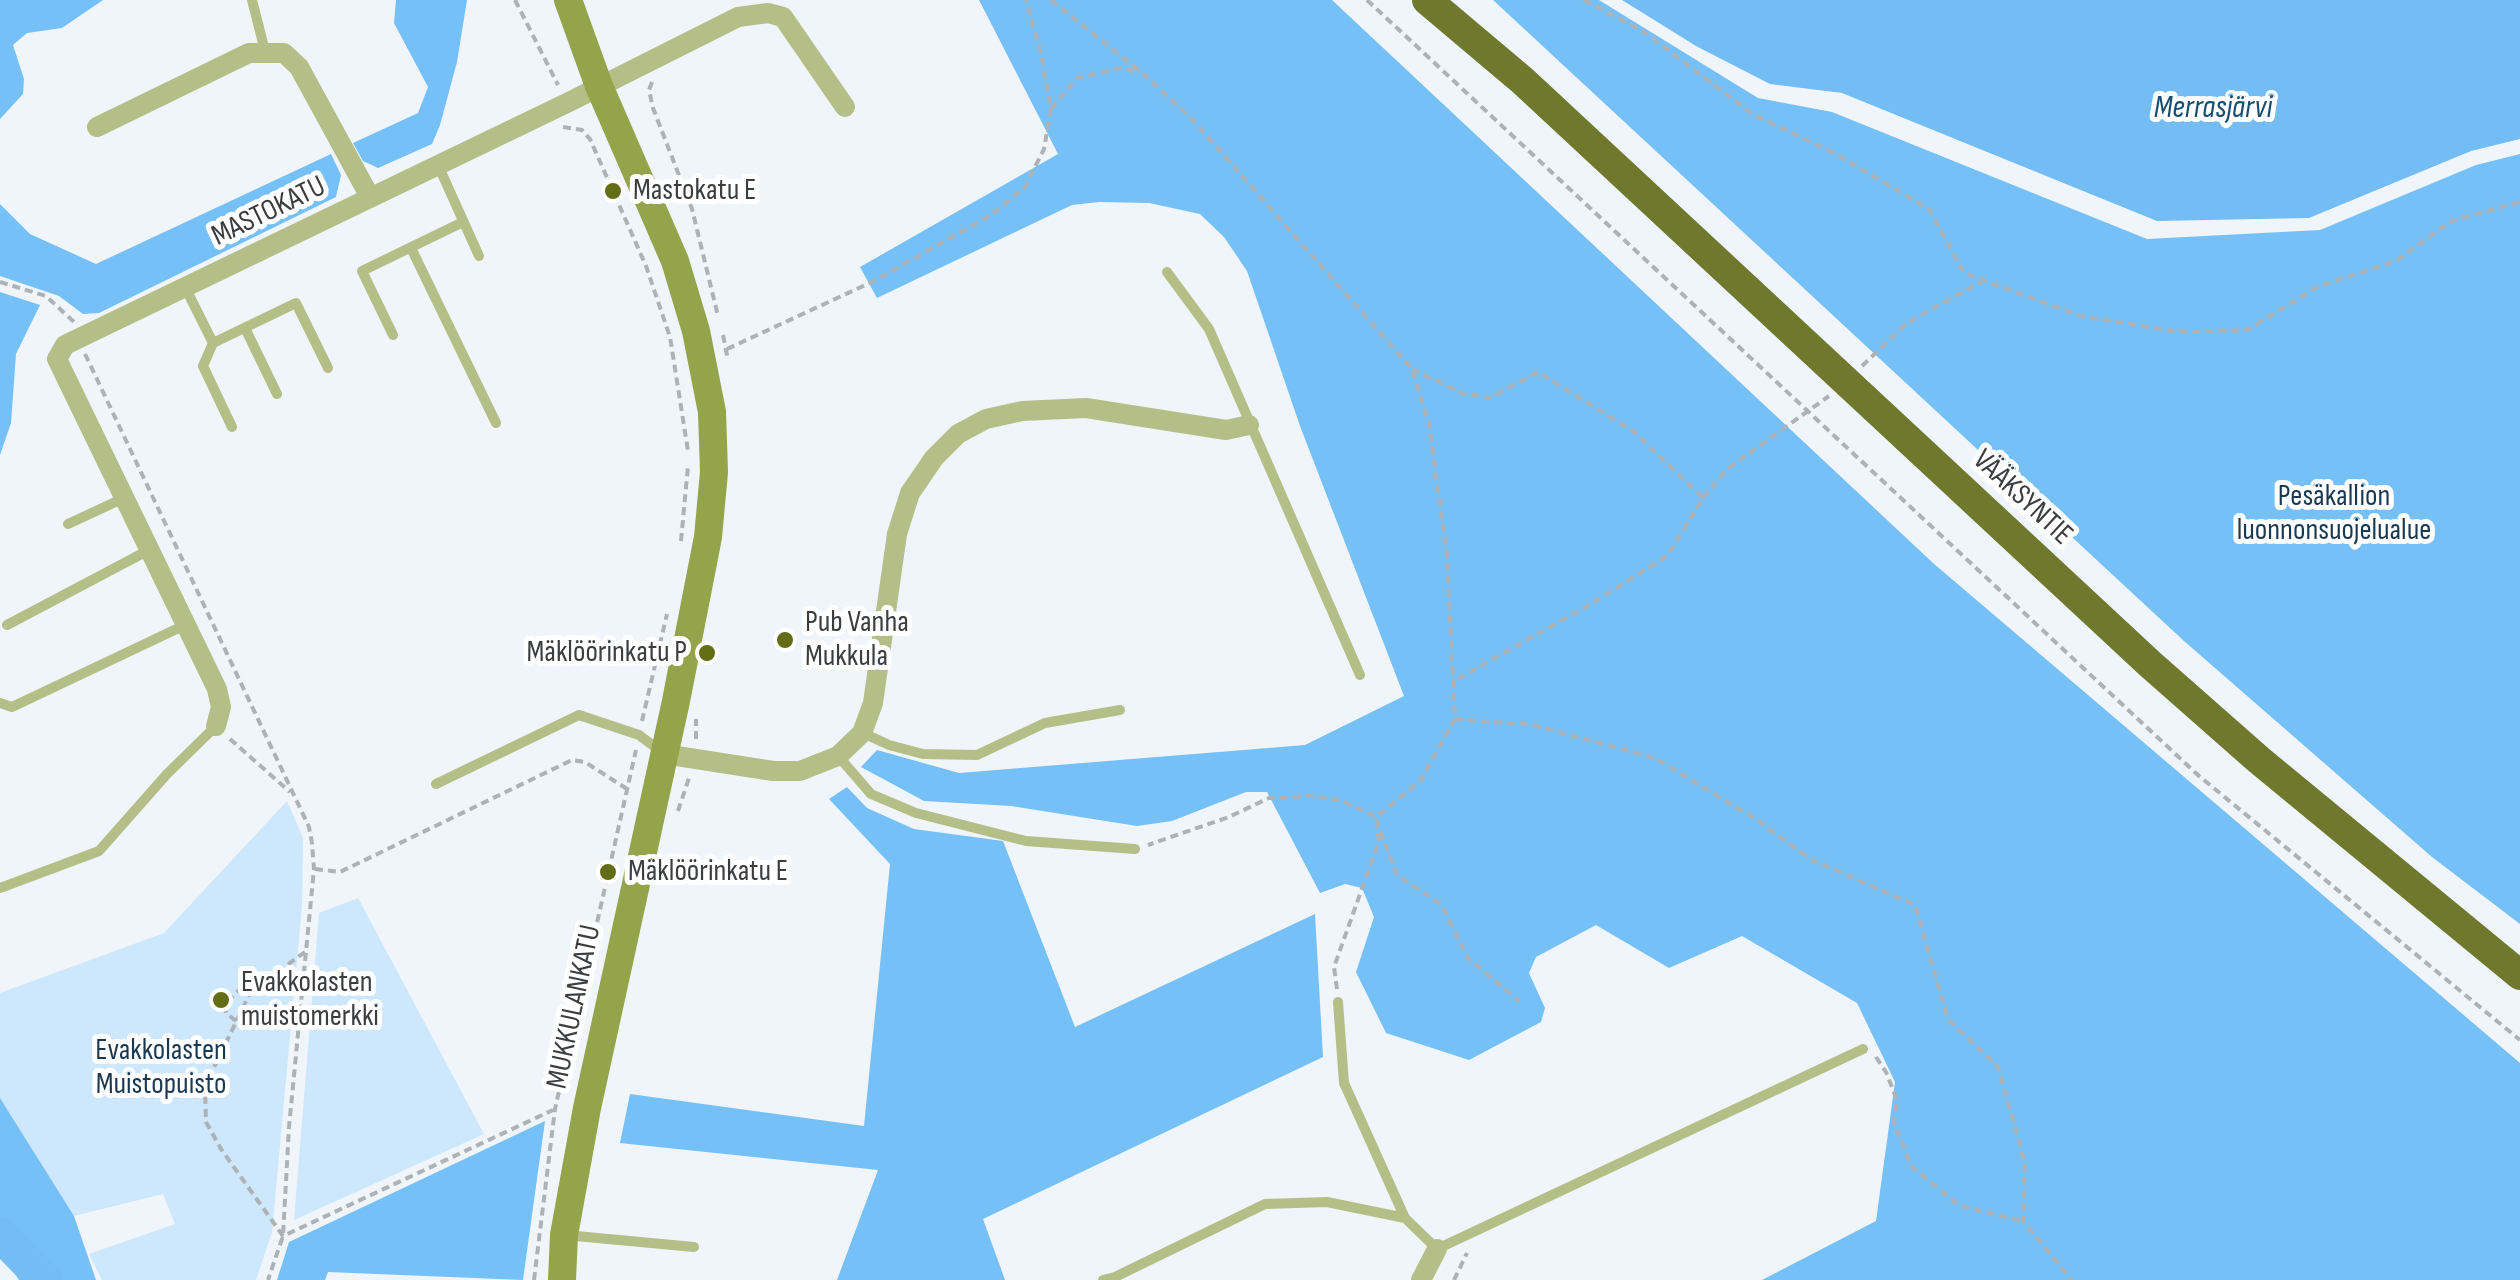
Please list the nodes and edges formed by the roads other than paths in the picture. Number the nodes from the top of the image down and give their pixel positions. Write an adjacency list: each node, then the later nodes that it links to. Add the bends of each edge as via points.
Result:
1 (252, 0): 5 (lane)
2 (568, 0): 7 (street, MUKKULANKATU)
3 (1427, 0): 6 (highway, VÄÄKSYNTIE)
4 (1447, 0): 6 (highway, VÄÄKSYNTIE)
5 (265, 51): 9 (street); 11 (street, via 284,54 299,67)
6 (1523, 81): 40 (highway, VÄÄKSYNTIE, via 2150,664)
7 (599, 86): 8 (street, MASTOKATU, via 738,16 768,13 782,16); 10 (street, MASTOKATU); 35 (street, MUKKULANKATU, via 675,261 712,412 708,538)
8 (844, 107)
9 (97, 127)
10 (438, 164): 11 (street, MASTOKATU); 12 (lane)
11 (370, 197): 16 (street, MASTOKATU)
12 (464, 222): 13 (lane); 14 (lane)
13 (411, 248): 18 (lane, via 362,271); 22 (lane)
14 (479, 256)
15 (1167, 272): 23 (lane, via 1209,329)
16 (185, 286): 19 (lane); 25 (street, MASTOKATU, via 81,335 58,359)
17 (245, 328): 19 (lane); 20 (lane, via 296,302); 21 (lane)
18 (393, 335)
19 (212, 343): 24 (lane, via 203,366)
20 (328, 368)
21 (277, 394)
22 (496, 423)
23 (1249, 425): 30 (lane); 34 (street, via 1226,430 1086,408 1022,411 958,434 910,494 897,534 873,703)
24 (232, 428)
25 (125, 498): 26 (lane); 27 (street)
26 (68, 524)
27 (150, 550): 28 (lane); 29 (street)
28 (7, 625)
29 (185, 625): 31 (lane, via 12,707); 33 (street, via 217,689)
30 (1360, 675)
31 (0, 703)
32 (1120, 710): 34 (lane, via 1045,723 978,755 923,754)
33 (216, 726): 39 (lane, via 99,851)
34 (862, 733): 36 (street)
35 (664, 754): 36 (street, via 773,771 800,771); 37 (lane, via 639,735 580,715); 44 (street, MUKKULANKATU)
36 (838, 756): 38 (lane, via 871,794 916,813 1026,840)
37 (436, 784)
38 (1134, 849)
39 (0, 888)
40 (2520, 972)
41 (1338, 1002): 43 (lane, via 1344,1082)
42 (1864, 1049): 46 (lane)
43 (1405, 1218): 46 (lane); 48 (lane, via 1327,1202 1265,1204)
44 (564, 1235): 45 (lane); 47 (street, MUKKULANKATU)
45 (694, 1248)
46 (1437, 1250): 49 (street)
47 (562, 1280)
48 (1104, 1280)
49 (1421, 1280)

